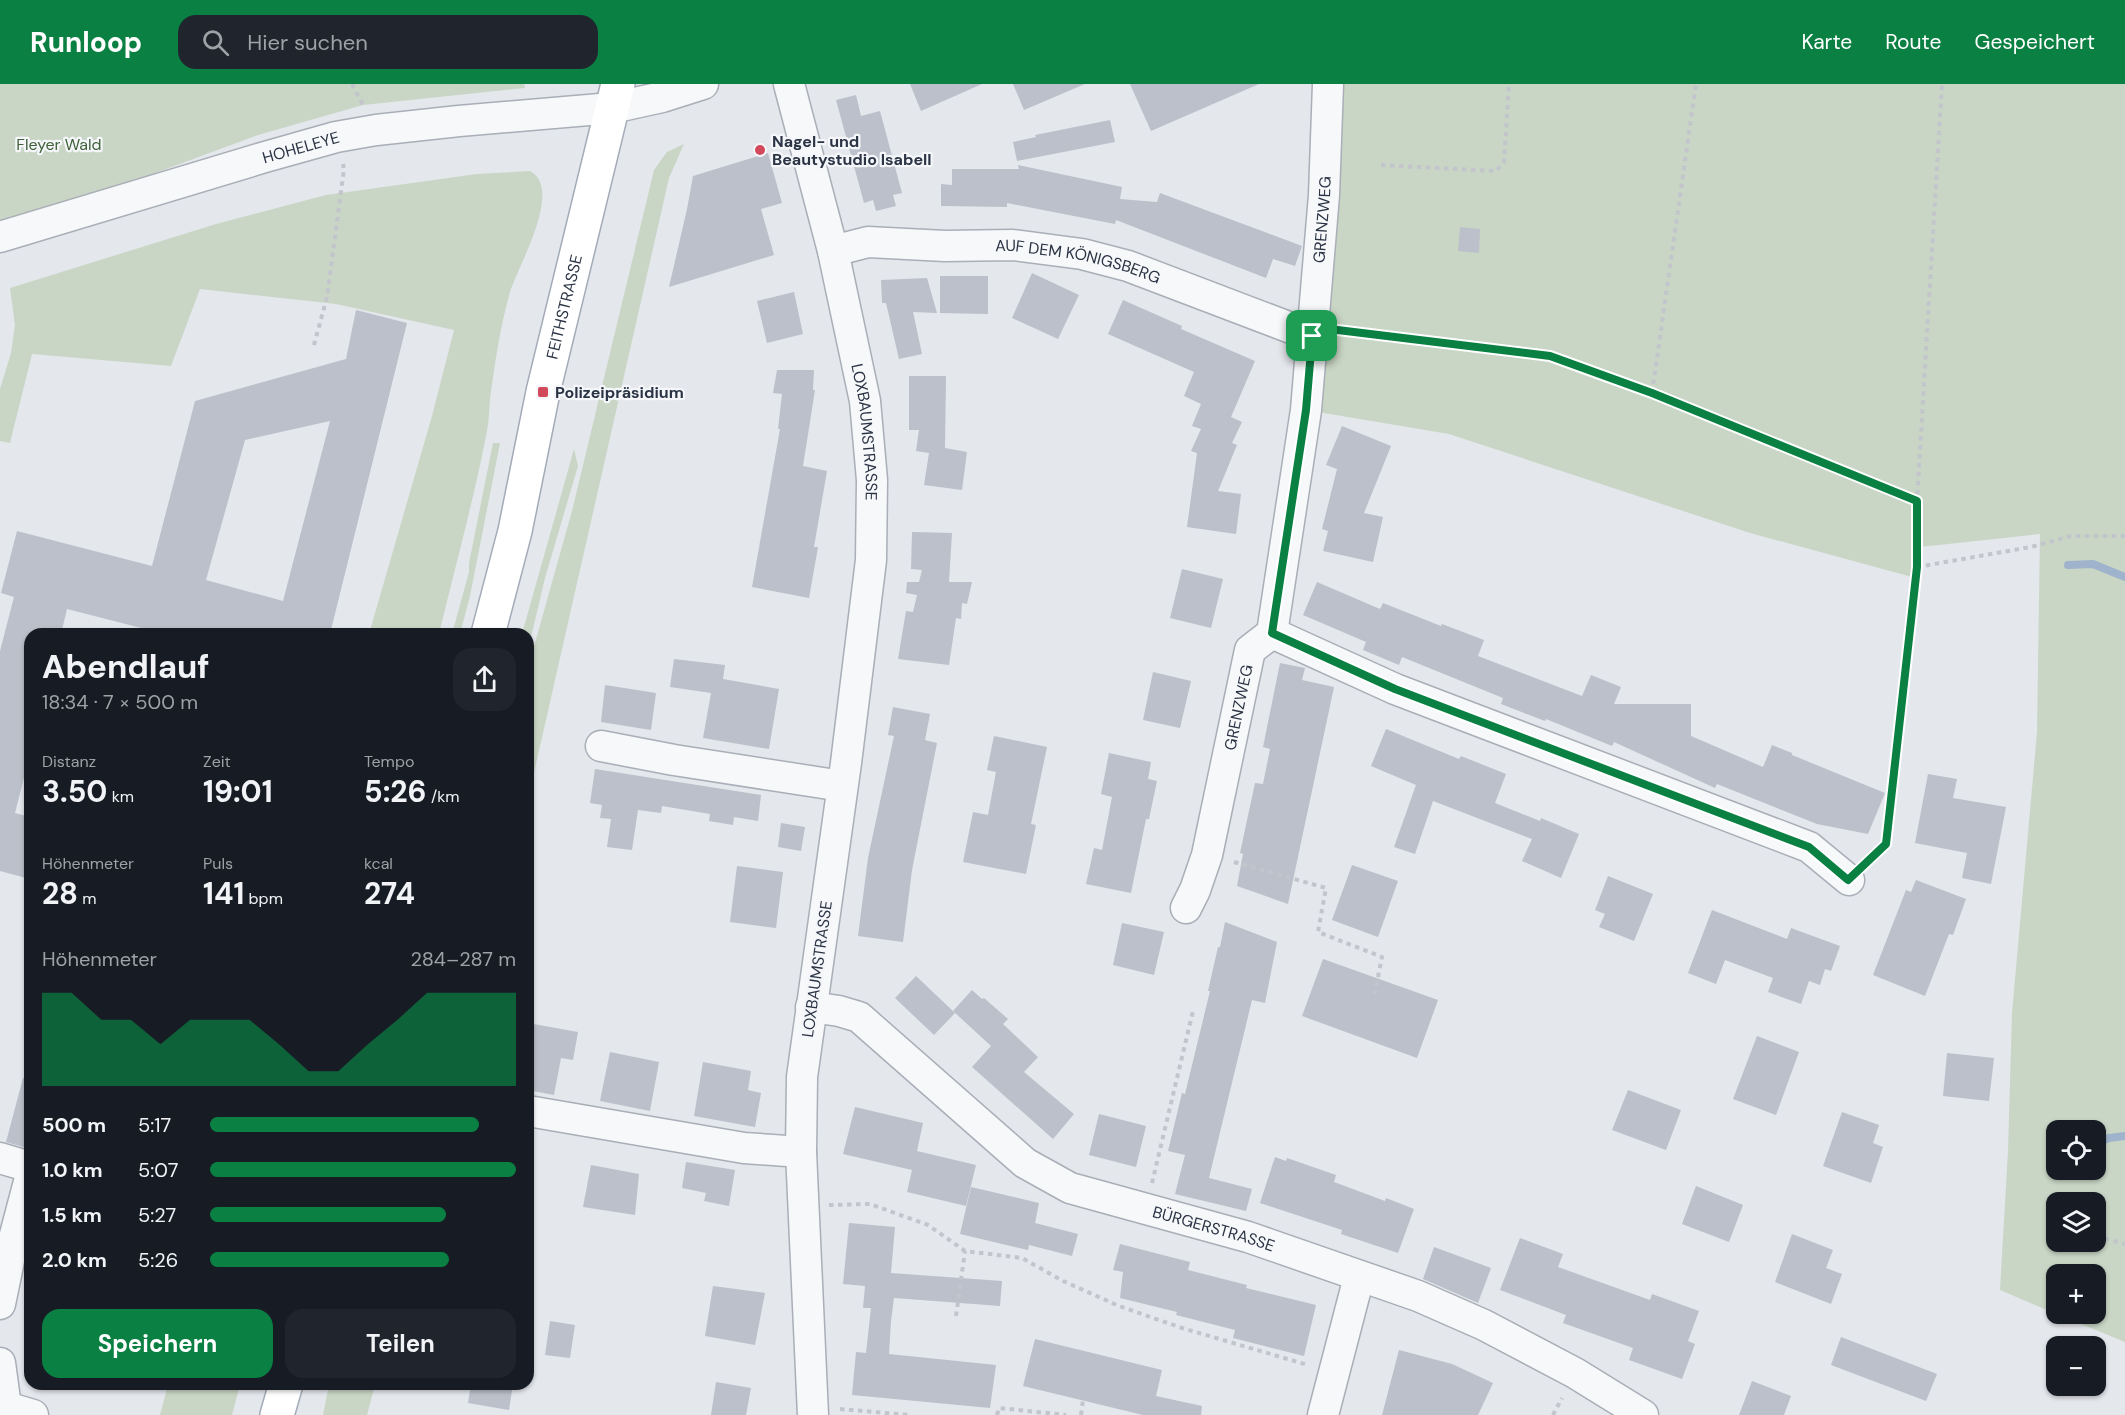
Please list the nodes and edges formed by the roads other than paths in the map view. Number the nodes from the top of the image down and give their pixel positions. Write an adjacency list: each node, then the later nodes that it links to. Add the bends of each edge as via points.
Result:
1 (703, 84): 4 (street, HOHELEYE, via 662,97)
2 (789, 84): 6 (street, LOXBAUMSTRASSE)
3 (1328, 84): 7 (street, GRENZWEG)
4 (615, 96): 5 (street, HOHELEYE, via 336,137); 8 (main road, FEITHSTRASSE)
5 (0, 237)
6 (833, 251): 7 (street, AUF DEM KÖNIGSBERG, via 868,242 1013,245 1082,254 1128,266); 11 (street, LOXBAUMSTRASSE, via 865,401 872,480 871,560)
7 (1313, 331): 9 (street, GRENZWEG, via 1306,410)
8 (490, 628)
9 (1272, 633): 12 (street, via 1395,689 1809,847); 13 (street, GRENZWEG, via 1250,650 1207,855)
10 (601, 746): 11 (street)
11 (842, 786): 14 (street, LOXBAUMSTRASSE)
12 (1848, 880)
13 (1186, 908)
14 (812, 1007): 16 (street, LOXBAUMSTRASSE, via 802,1077); 21 (street, BÜRGERSTRASSE, via 859,1017 1025,1163 1070,1188 1248,1237)
15 (534, 1112): 16 (street, via 744,1148)
16 (801, 1152): 25 (street, LOXBAUMSTRASSE)
17 (0, 1158): 18 (street)
18 (24, 1165)
19 (24, 1225): 20 (street)
20 (21, 1248): 22 (street)
21 (1359, 1277): 28 (street); 29 (street, BÜRGERSTRASSE, via 1418,1296 1484,1325 1575,1373)
22 (0, 1304)
23 (0, 1363): 26 (street)
24 (284, 1390): 27 (main road)
25 (813, 1411)
26 (15, 1412)
27 (277, 1415)
28 (1323, 1415)
29 (1643, 1415)

